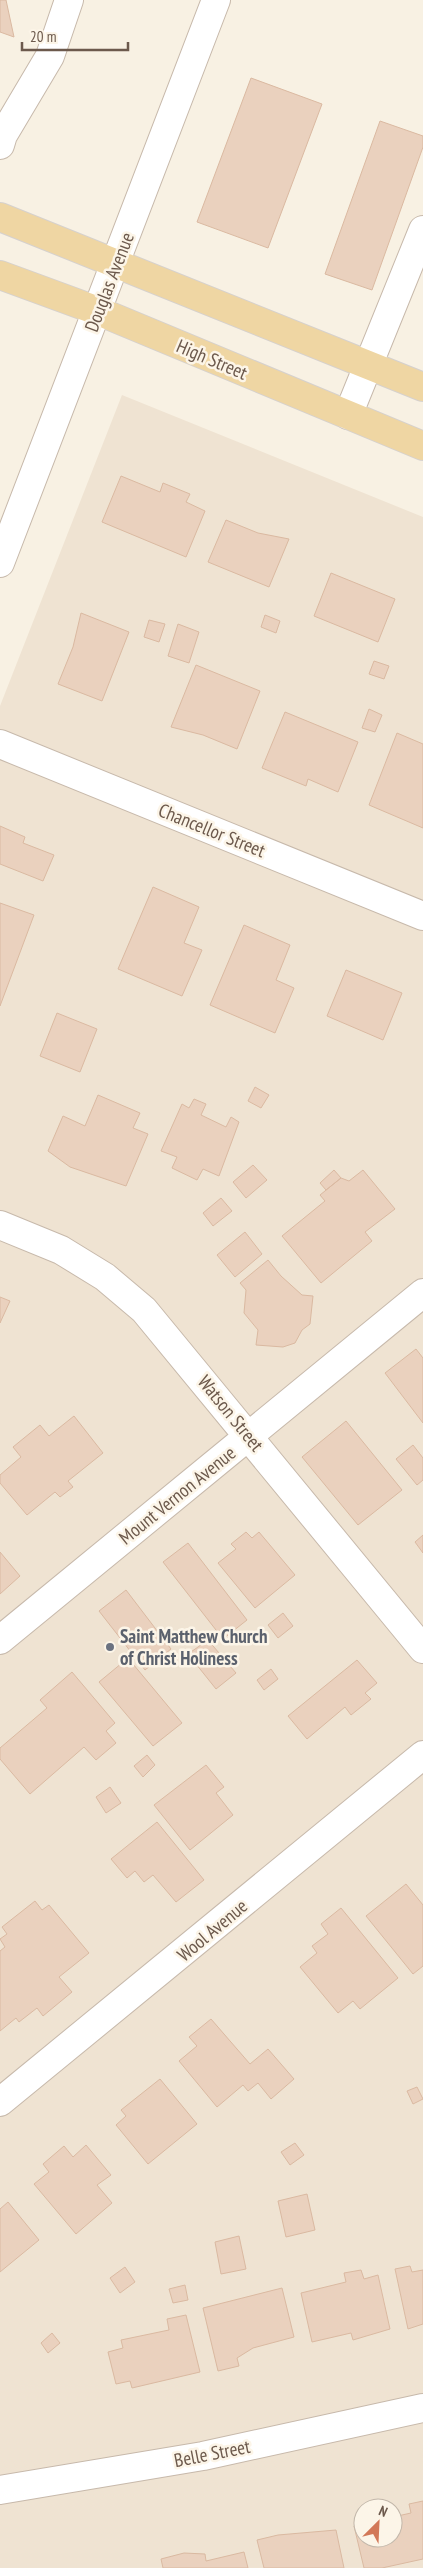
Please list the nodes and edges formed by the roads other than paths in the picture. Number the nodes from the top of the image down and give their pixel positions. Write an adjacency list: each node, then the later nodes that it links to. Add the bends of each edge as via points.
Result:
1 (69, 0): 3 (street, via 50,56)
2 (216, 0): 7 (street, Douglas Avenue)
3 (9, 106): 4 (street)
4 (0, 145)
5 (0, 217): 7 (main road)
6 (423, 230): 10 (street)
7 (116, 265): 9 (street, Douglas Avenue); 10 (main road)
8 (0, 275): 9 (main road, High Street)
9 (98, 311): 12 (main road, High Street); 14 (street, Douglas Avenue)
10 (367, 365): 11 (main road); 12 (street)
11 (423, 388)
12 (348, 415): 13 (main road, High Street)
13 (423, 446)
14 (0, 563)
15 (0, 744): 16 (street, Chancellor Street)
16 (423, 916)
17 (0, 1225): 19 (street, Watson Street, via 61,1250 105,1276 144,1310)
18 (423, 1293): 19 (street, Mount Vernon Avenue)
19 (249, 1436): 20 (street, Mount Vernon Avenue); 21 (street, Watson Street)
20 (0, 1640)
21 (423, 1649)
22 (423, 1756): 23 (street, Wool Avenue)
23 (0, 2102)
24 (423, 2408): 25 (street, Belle Street, via 203,2456)
25 (0, 2490)

